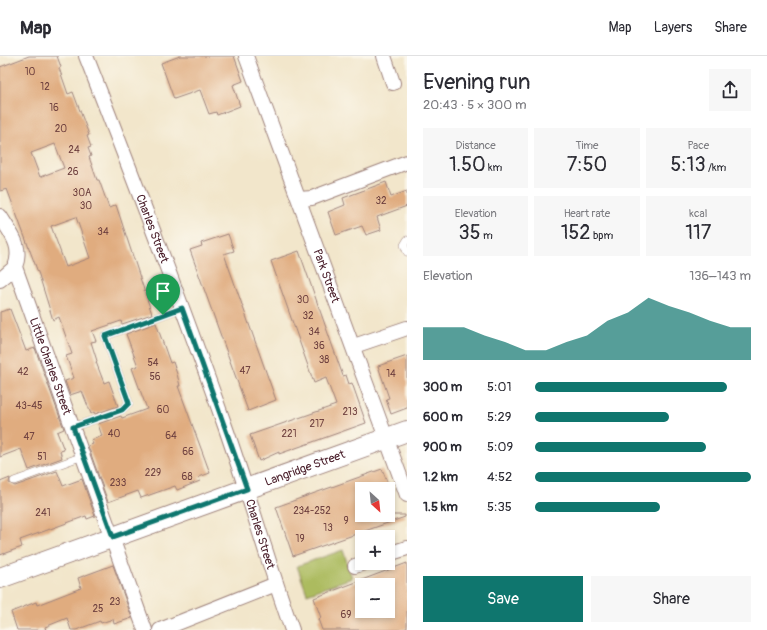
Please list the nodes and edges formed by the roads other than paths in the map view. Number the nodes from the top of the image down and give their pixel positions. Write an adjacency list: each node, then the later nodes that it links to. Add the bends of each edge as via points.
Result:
1 (86, 56): 12 (street, Charles Street)
2 (246, 56): 6 (street, Park Street)
3 (384, 56): 4 (street)
4 (393, 83)
5 (407, 162): 6 (street, via 312,198)
6 (300, 199): 14 (street, Park Street)
7 (0, 216): 10 (street, Little Charles Street, via 18,249 19,258)
8 (407, 240): 9 (lane, via 404,245)
9 (407, 252)
10 (15, 267): 11 (street); 15 (street, Little Charles Street)
11 (0, 280)
12 (182, 308): 15 (lane, via 105,336 129,403 122,410); 20 (street, Charles Street)
13 (407, 328): 14 (street)
14 (354, 346): 17 (street, Park Street)
15 (73, 427): 18 (street, Little Charles Street)
16 (407, 431): 17 (street, Langridge Street)
17 (387, 439): 20 (street, Langridge Street); 21 (street, Park Street)
18 (83, 456): 19 (lane); 22 (street, Little Charles Street)
19 (14, 481)
20 (247, 489): 22 (street, Langridge Street); 26 (street, Charles Street)
21 (407, 495)
22 (113, 537): 25 (street, Langridge Street); 27 (street, Little Charles Street)
23 (407, 548): 24 (street)
24 (395, 552)
25 (0, 578)
26 (276, 584): 28 (street); 29 (street, Charles Street)
27 (145, 630)
28 (160, 630)
29 (292, 630)

